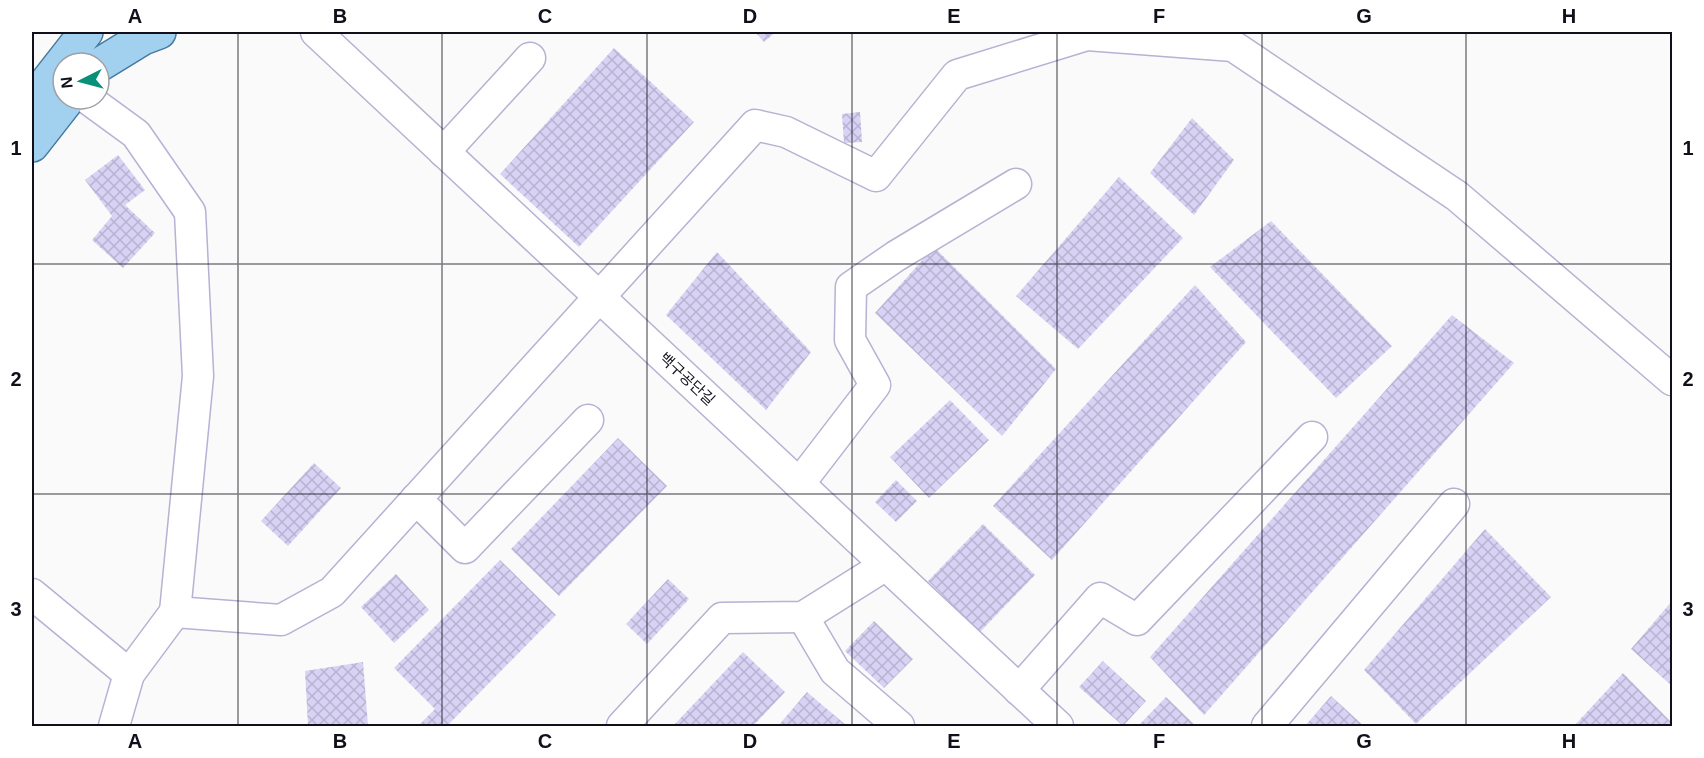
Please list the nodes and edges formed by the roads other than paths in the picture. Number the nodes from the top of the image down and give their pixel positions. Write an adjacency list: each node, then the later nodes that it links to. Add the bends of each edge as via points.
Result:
1 (86, 32): 8 (main road)
2 (120, 32): 5 (main road)
3 (159, 32): 6 (main road)
4 (316, 32): 12 (street, 백구공단길)
5 (107, 51)
6 (111, 56)
7 (530, 58): 12 (street)
8 (32, 100)
9 (59, 111): 11 (main road)
10 (104, 111): 23 (street, via 136,134 190,212 198,376)
11 (32, 145)
12 (444, 152): 14 (street, 백구공단길)
13 (1016, 184): 18 (street, via 851,287 850,340 875,385)
14 (600, 297): 15 (street, via 755,125 786,132 876,176 957,75 1087,35 1210,44 1233,46 1457,196); 18 (street, 백구공단길); 19 (street)
15 (1672, 380)
16 (588, 420): 19 (street, via 465,548)
17 (1312, 437): 26 (street, via 1137,620 1100,598)
18 (799, 484): 21 (street, 백구공단길)
19 (416, 499): 23 (street, via 332,592 281,620)
20 (1454, 504): 31 (street)
21 (886, 565): 24 (street); 26 (street, 백구공단길)
22 (32, 594): 25 (street)
23 (175, 612): 25 (street)
24 (803, 617): 28 (street, via 722,618); 29 (street, via 835,671)
25 (129, 674): 27 (street)
26 (1019, 690): 30 (street, 백구공단길)
27 (114, 726)
28 (622, 726)
29 (899, 726)
30 (1058, 726)
31 (1267, 726)

